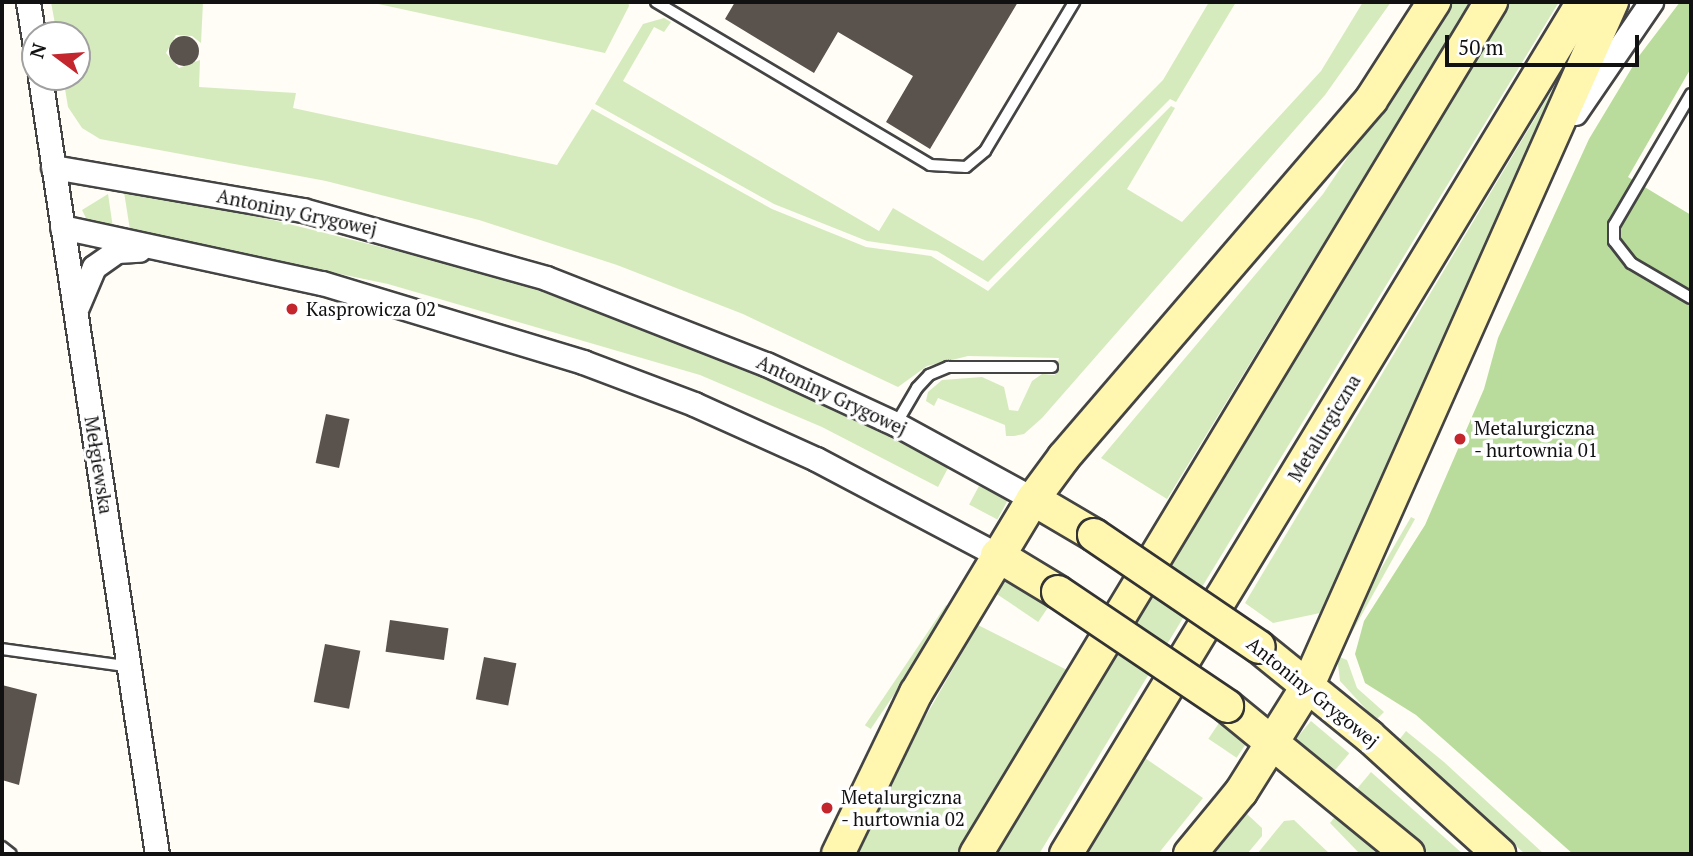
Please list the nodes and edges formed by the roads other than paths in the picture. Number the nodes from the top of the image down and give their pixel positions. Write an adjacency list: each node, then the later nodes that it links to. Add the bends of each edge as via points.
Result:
1 (28, 2): 9 (street)
2 (656, 2): 3 (lane, via 930,165 966,167 985,151)
3 (1074, 2)
4 (1434, 2): 20 (main road, via 1371,100 1063,457)
5 (1491, 2): 30 (main road)
6 (1583, 2): 31 (main road, Metalurgiczna)
7 (1612, 2): 13 (main road)
8 (1651, 2): 13 (street)
9 (31, 21)
10 (42, 91): 12 (street, Mełgiewska)
11 (1691, 94): 16 (lane, via 1614,225 1614,241 1631,263)
12 (53, 167): 14 (street, Mełgiewska); 19 (street, Antoniny Grygowej, via 303,211 499,263 699,335)
13 (1525, 193): 24 (main road)
14 (62, 227): 15 (street); 17 (street, Mełgiewska)
15 (157, 249): 17 (street, via 106,256 86,277); 21 (street, via 369,295 583,362 694,404 816,459)
16 (1691, 298)
17 (75, 313): 23 (street, Mełgiewska)
18 (1052, 367): 19 (lane, via 948,368 929,375)
19 (896, 424): 20 (street, Antoniny Grygowej)
20 (1033, 499): 21 (main road); 24 (main road, Antoniny Grygowej, bridge, via 1094,535)
21 (997, 555): 25 (main road, bridge); 29 (main road, via 892,736)
22 (2, 649): 23 (lane)
23 (131, 667): 28 (street, Mełgiewska)
24 (1308, 685): 25 (main road); 34 (main road, Antoniny Grygowej)
25 (1273, 741): 32 (main road, via 1241,792); 33 (main road)
26 (2, 847): 27 (lane)
27 (11, 854)
28 (157, 854)
29 (838, 854)
30 (975, 854)
31 (1066, 854)
32 (1190, 854)
33 (1408, 854)
34 (1499, 854)

